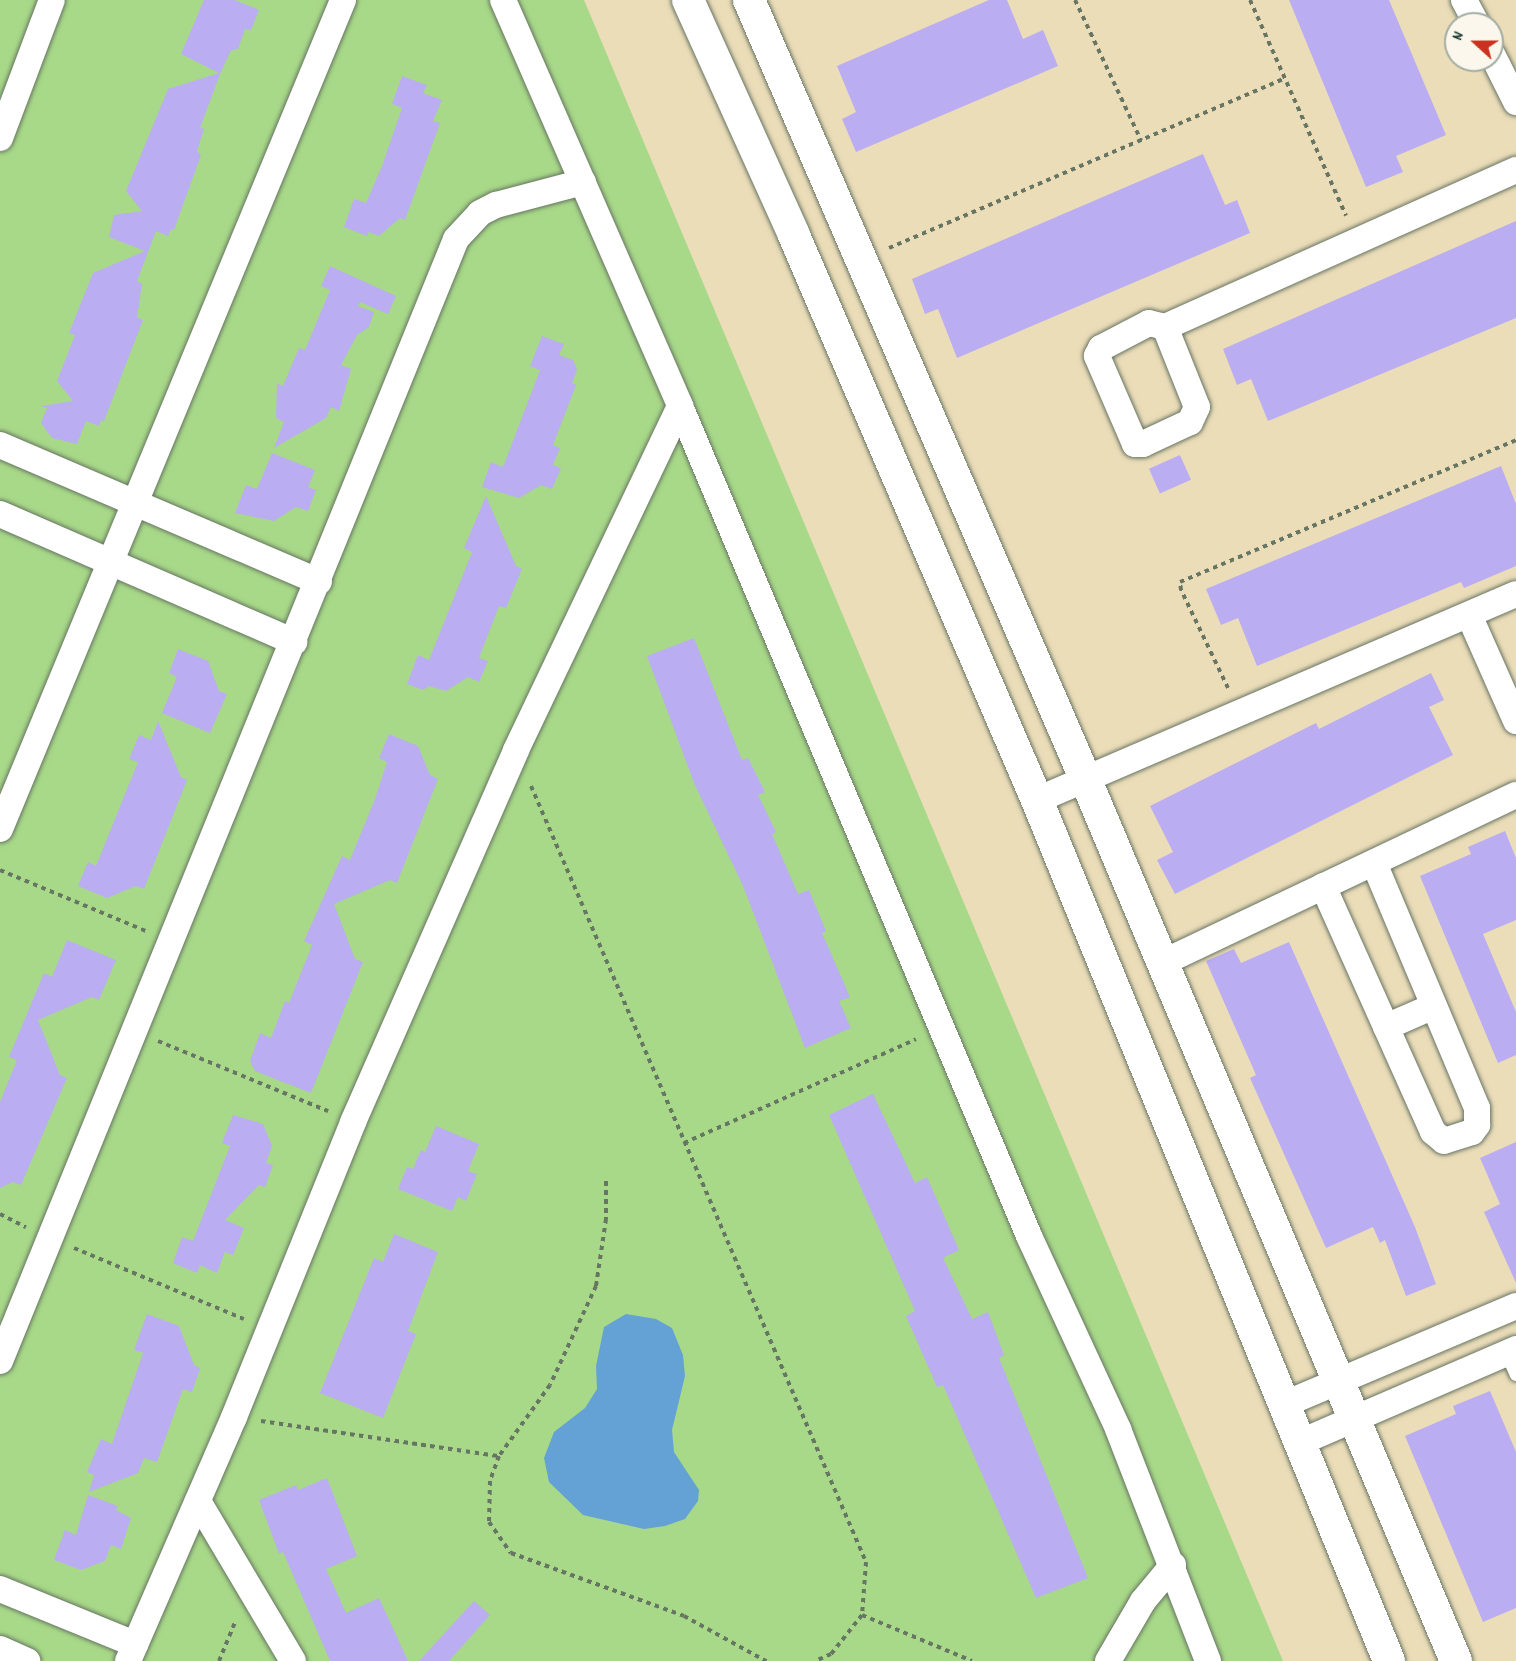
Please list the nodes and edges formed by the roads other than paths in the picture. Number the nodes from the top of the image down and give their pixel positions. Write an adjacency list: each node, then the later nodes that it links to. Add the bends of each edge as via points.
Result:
1 (52, 0): 8 (street)
2 (343, 0): 14 (street)
3 (503, 0): 10 (street)
4 (688, 0): 24 (street, via 793,233)
5 (749, 0): 22 (street)
6 (1501, 72): 7 (street)
7 (1516, 102)
8 (0, 138)
9 (1516, 170): 11 (street)
10 (583, 182): 12 (street); 17 (street, via 496,205 480,213 456,239)
11 (1165, 327): 11 (street, via 1197,407 1196,416 1135,444 1097,352 1149,323)
12 (680, 406): 38 (street, via 516,750 353,1122); 39 (street, via 1029,1236 1118,1428)
13 (0, 445): 14 (street)
14 (135, 503): 16 (street); 17 (street)
15 (0, 514): 16 (street)
16 (110, 562): 20 (street); 25 (street)
17 (319, 582): 20 (street)
18 (1516, 594): 19 (street)
19 (1470, 615): 21 (street); 22 (street)
20 (294, 642): 33 (street)
21 (1516, 721)
22 (1085, 778): 24 (street); 28 (street)
23 (1516, 795): 26 (street)
24 (1037, 800): 35 (street)
25 (0, 829)
26 (1374, 863): 27 (street); 29 (street)
27 (1323, 886): 28 (street); 30 (street)
28 (1162, 963): 34 (street)
29 (1434, 1006): 30 (street); 30 (street, via 1477,1108 1477,1125 1472,1132 1452,1141 1437,1138)
30 (1386, 1028)
31 (1516, 1306): 34 (street)
32 (1513, 1359): 36 (street)
33 (0, 1361)
34 (1339, 1383): 35 (street); 36 (street)
35 (1285, 1404): 37 (street)
36 (1354, 1419): 37 (street); 48 (street)
37 (1301, 1442): 47 (street)
38 (198, 1501): 42 (street); 44 (street)
39 (1173, 1565): 45 (street, via 1143,1601); 46 (street)
40 (0, 1589): 42 (street)
41 (0, 1649): 43 (street)
42 (132, 1653)
43 (27, 1661)
44 (293, 1661)
45 (1108, 1661)
46 (1208, 1661)
47 (1389, 1661)
48 (1456, 1661)

